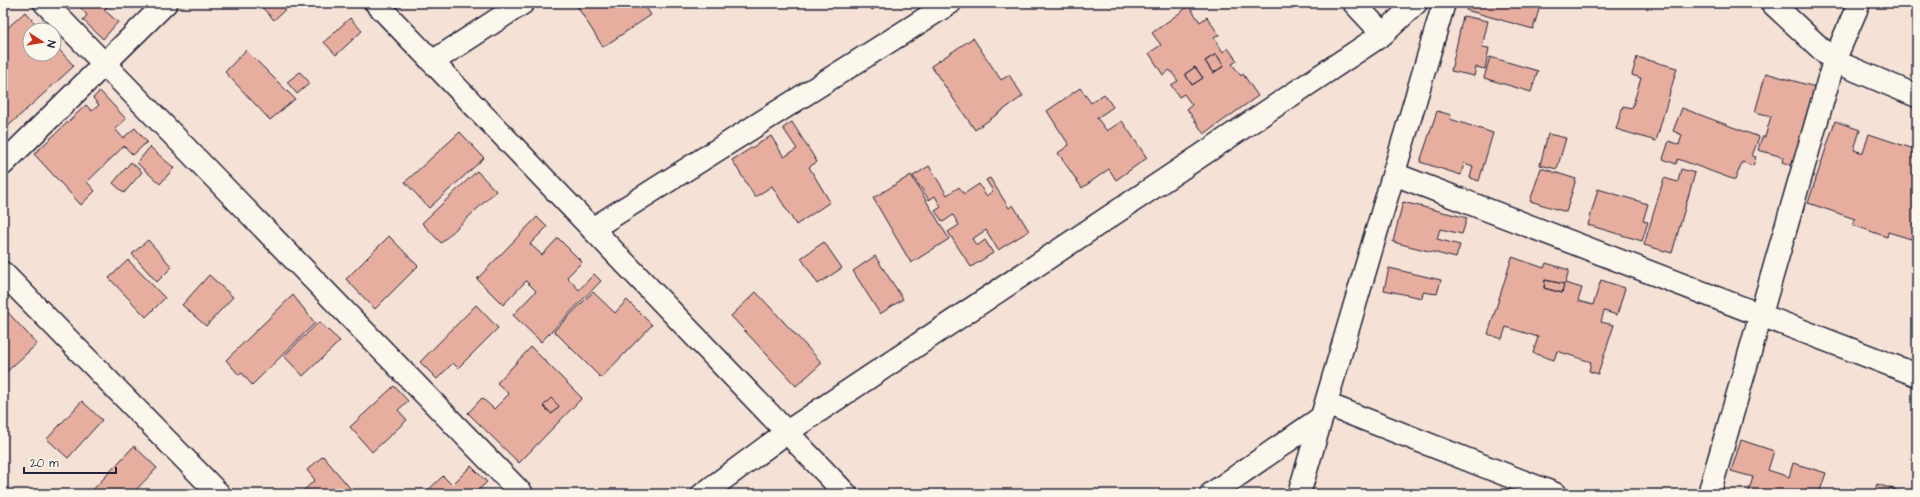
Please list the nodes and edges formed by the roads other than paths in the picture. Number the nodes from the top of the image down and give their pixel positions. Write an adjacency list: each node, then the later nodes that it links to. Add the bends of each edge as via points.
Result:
1 (45, 3): 14 (street)
2 (166, 3): 14 (street)
3 (376, 3): 13 (street)
4 (523, 3): 13 (street)
5 (950, 3): 18 (street)
6 (1354, 3): 11 (street)
7 (1416, 3): 11 (street)
8 (1444, 3): 17 (street)
9 (1772, 3): 12 (street)
10 (1859, 3): 12 (street)
11 (1383, 34): 23 (street)
12 (1834, 61): 15 (street); 20 (street)
13 (432, 62): 18 (street)
14 (105, 65): 16 (street); 25 (street)
15 (1917, 96)
16 (3, 164)
17 (1394, 174): 20 (street); 22 (street)
18 (592, 229): 23 (street)
19 (3, 273): 24 (street)
20 (1761, 315): 21 (street); 31 (street)
21 (1917, 375)
22 (1324, 411): 28 (street); 29 (street); 30 (street)
23 (787, 432): 26 (street); 27 (street)
24 (219, 494)
25 (522, 494)
26 (703, 494)
27 (846, 494)
28 (1210, 494)
29 (1299, 494)
30 (1555, 494)
31 (1709, 494)

